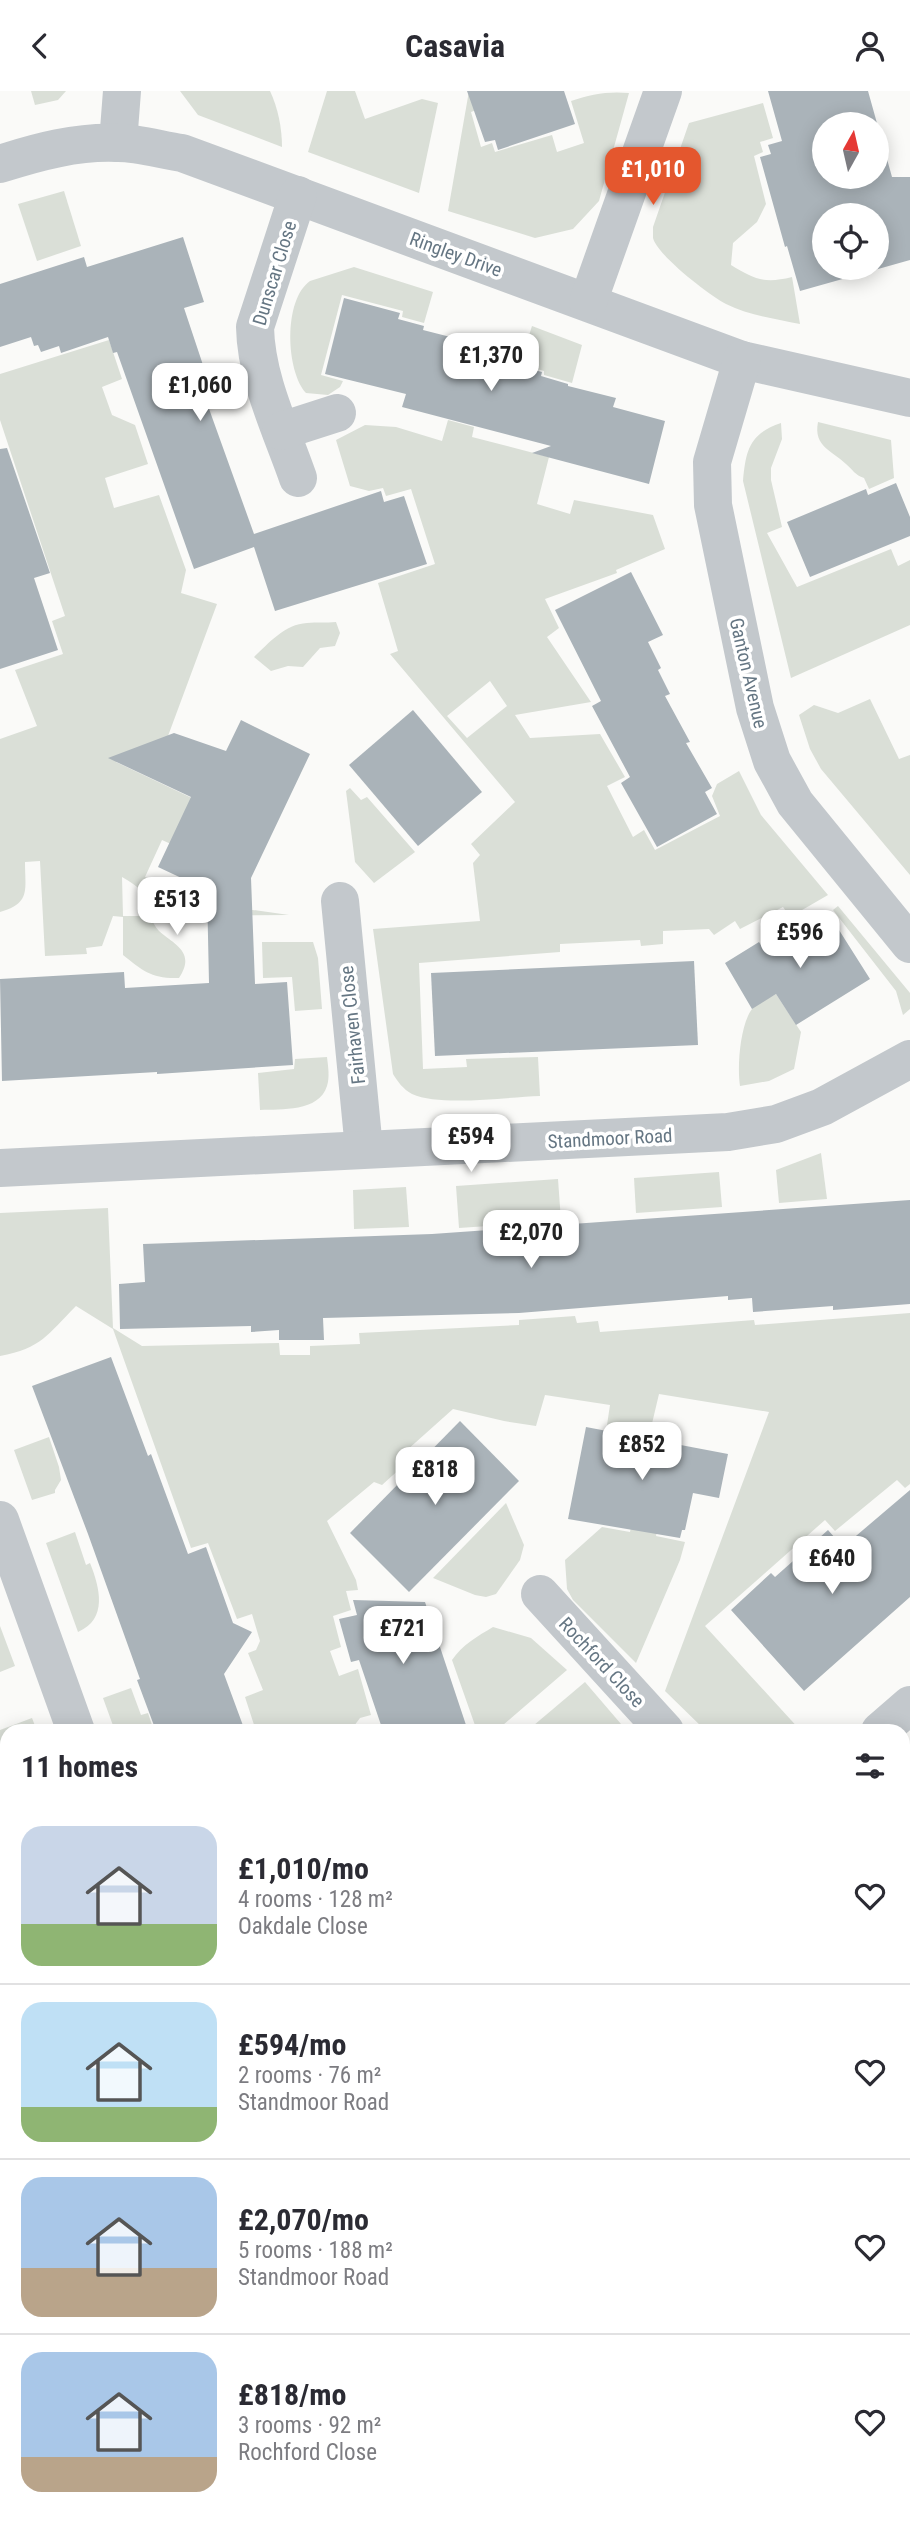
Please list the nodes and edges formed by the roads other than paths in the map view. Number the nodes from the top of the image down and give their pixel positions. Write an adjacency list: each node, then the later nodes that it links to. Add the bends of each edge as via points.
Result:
1 (122, 91): 3 (street)
2 (663, 91): 6 (street)
3 (118, 142): 4 (street, Ringley Drive, via 71,146); 5 (street, Ringley Drive, via 182,153)
4 (0, 164)
5 (298, 195): 6 (street, Ringley Drive); 10 (street, Dunscar Close, via 255,327 262,375)
6 (588, 302): 7 (street, Ringley Drive)
7 (742, 360): 8 (street, Ringley Drive); 13 (street, Ganton Avenue, via 712,462 710,484 755,708 772,761 795,803)
8 (910, 398)
9 (337, 413): 10 (street)
10 (281, 431): 11 (street, Dunscar Close)
11 (298, 478)
12 (340, 901): 15 (street, Fairhaven Close)
13 (910, 944)
14 (910, 1059): 15 (street, Standmoor Road, via 822,1107 776,1124 728,1132)
15 (364, 1149): 16 (street, Standmoor Road)
16 (0, 1168)
17 (0, 1520): 20 (street)
18 (540, 1594): 21 (street, Rochford Close)
19 (910, 1705): 22 (street)
20 (73, 1724)
21 (659, 1724)
22 (888, 1724)

